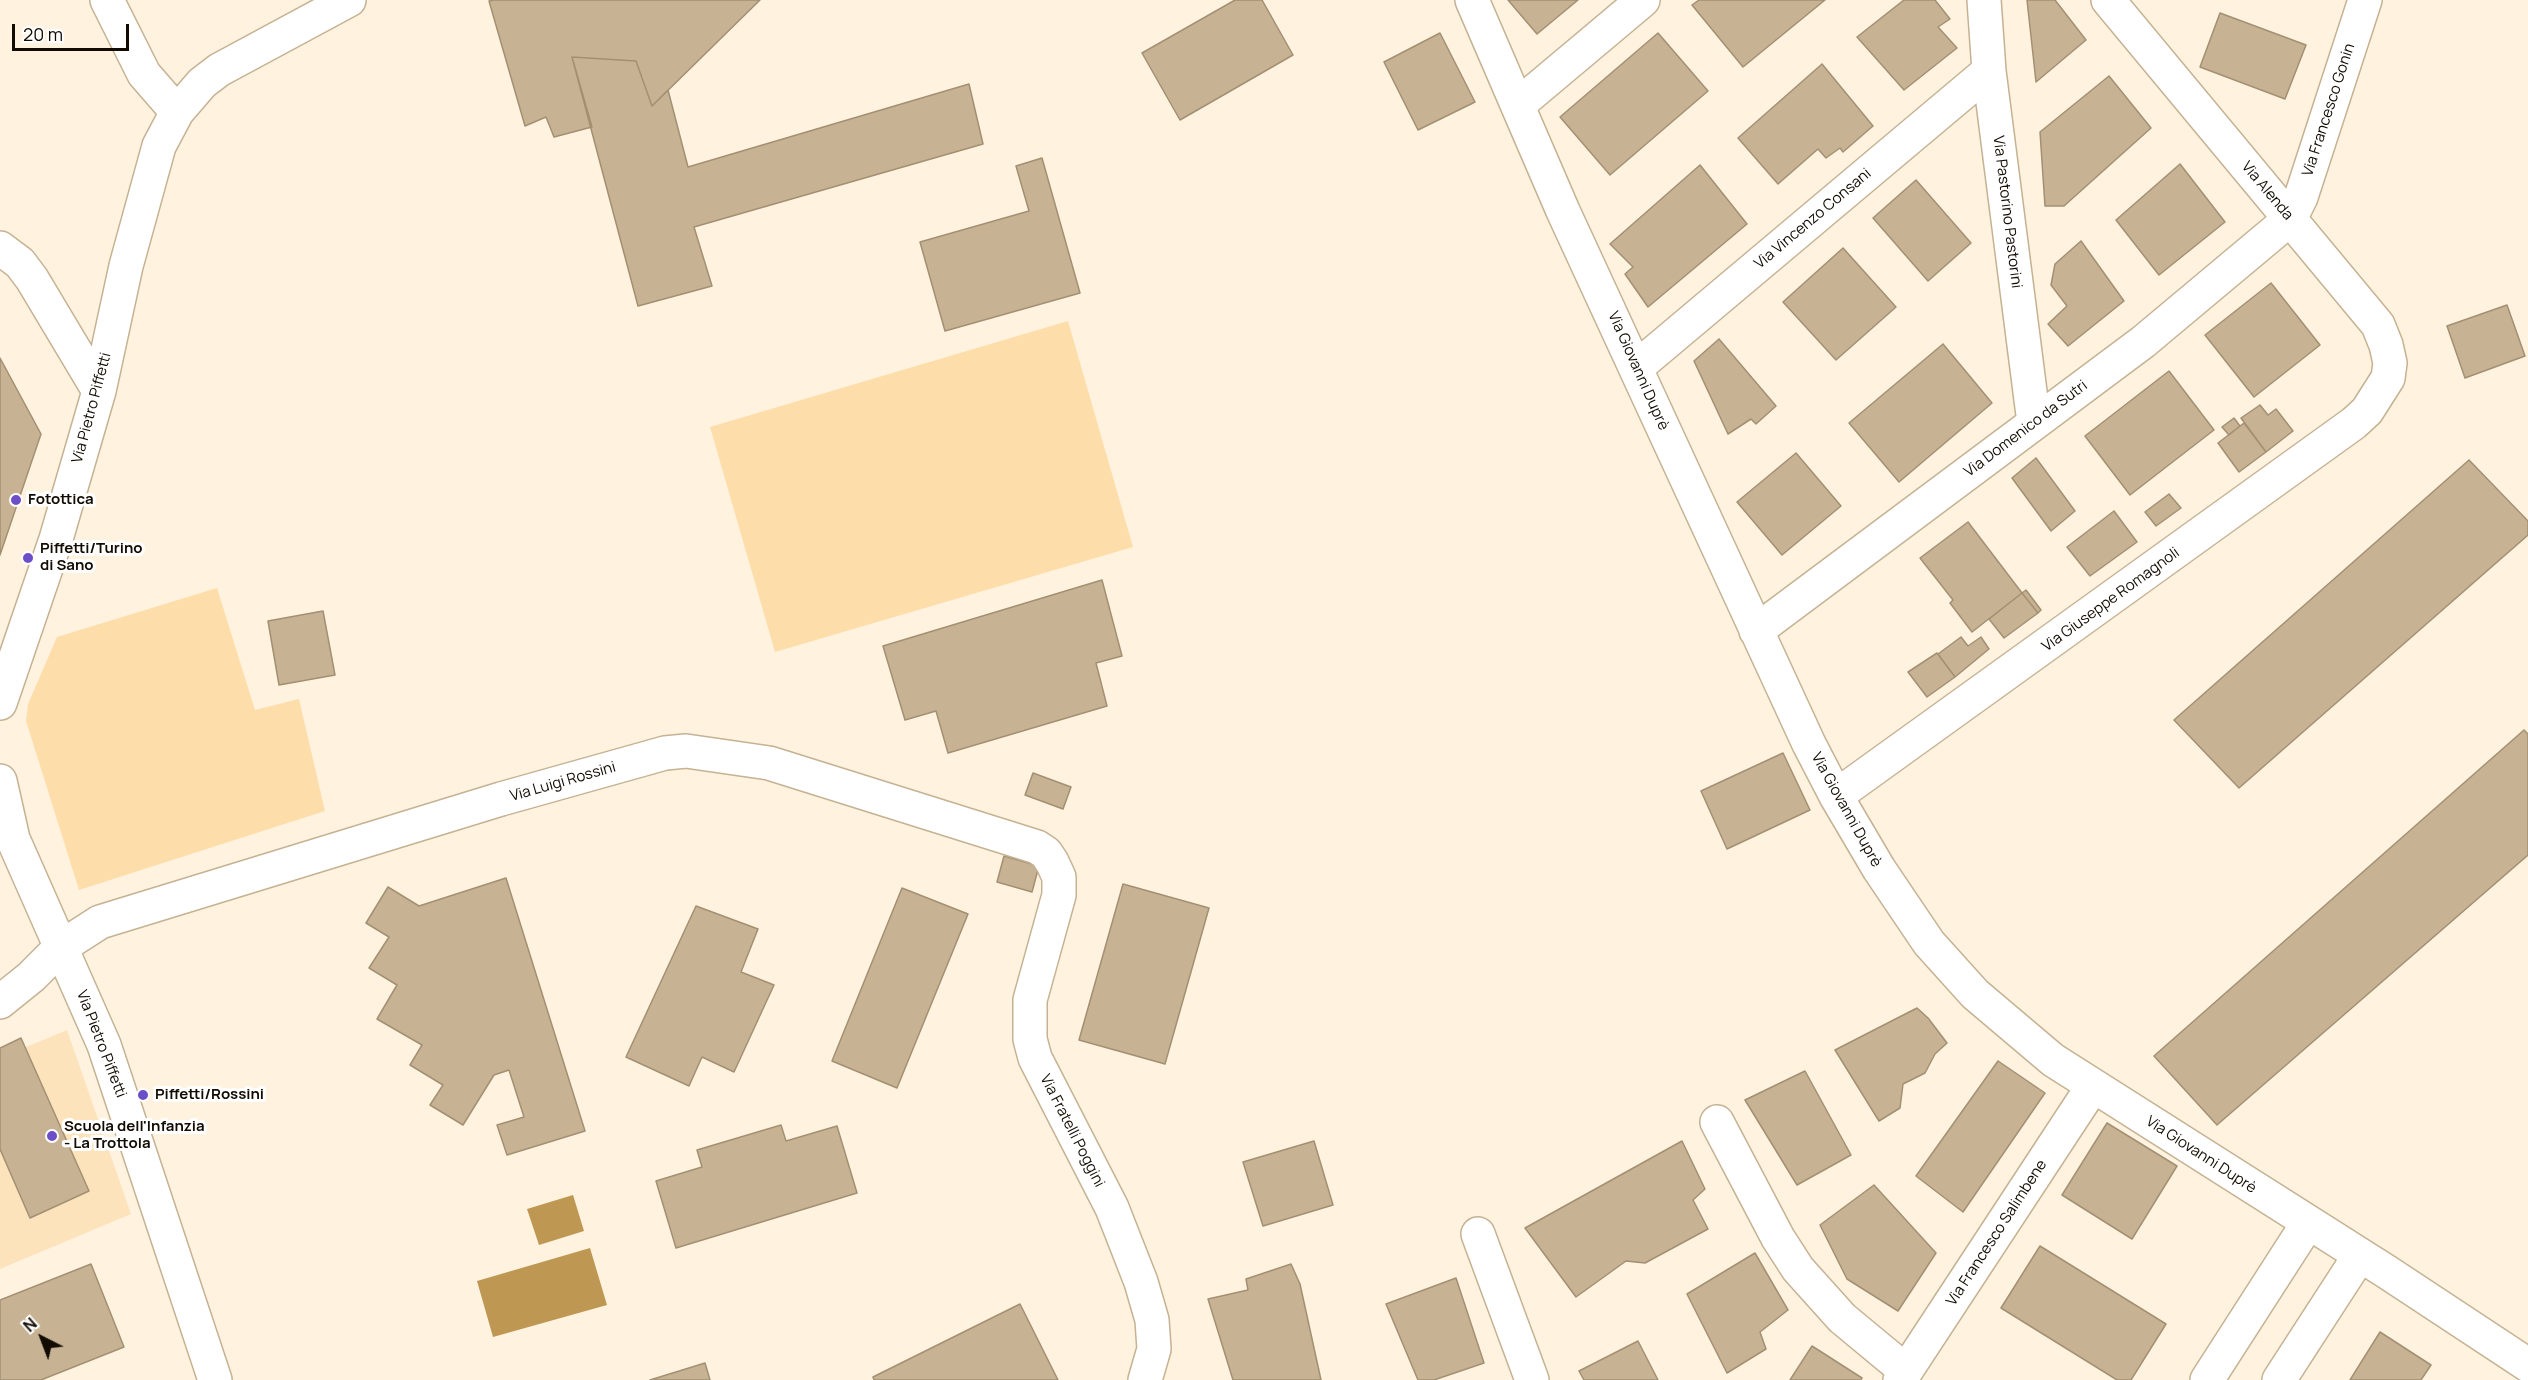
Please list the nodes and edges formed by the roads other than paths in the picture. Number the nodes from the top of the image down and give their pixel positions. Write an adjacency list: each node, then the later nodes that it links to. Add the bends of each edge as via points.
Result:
1 (107, 0): 10 (street, via 144,74)
2 (349, 0): 10 (street, Via Pietro Piffetti, via 219,70)
3 (1472, 0): 9 (street, Via Giovanni Duprè)
4 (1643, 0): 9 (street)
5 (1984, 0): 8 (street, Via Pastorino Pastorini)
6 (2108, 0): 11 (street, Via Alenda)
7 (2365, 0): 11 (street, Via Francesco Gonin, via 2301,197)
8 (1989, 71): 13 (street, Via Vincenzo Consani); 16 (street, Via Pastorino Pastorini)
9 (1518, 105): 13 (street, Via Giovanni Duprè)
10 (177, 111): 14 (street, Via Pietro Piffetti, via 149,174)
11 (2290, 219): 15 (street, Via Alenda, via 2378,325 2390,363); 16 (street, Via Domenico da Sutri, via 2151,335)
12 (0, 248): 14 (street, via 20,263 39,288)
13 (1637, 367): 17 (street, Via Giovanni Duprè)
14 (99, 391): 18 (street, Via Pietro Piffetti, via 56,539)
15 (2379, 395): 20 (street, Via Giuseppe Romagnoli, via 2354,423)
16 (2034, 423): 17 (street, Via Domenico da Sutri)
17 (1756, 631): 20 (street, Via Giovanni Duprè)
18 (0, 703)
19 (0, 781): 22 (street, Via Pietro Piffetti, via 13,839)
20 (1836, 796): 24 (street, Via Giovanni Duprè, via 1897,897 1961,980 2020,1035)
21 (1059, 877): 22 (street, Via Luigi Rossini, via 1046,853 1037,847 769,763 686,751 665,753 501,799 100,922); 32 (street, Via Fratelli Poggini, via 1056,913 1030,1000 1030,1039 1035,1058 1112,1208 1138,1272 1153,1334 1154,1350)
22 (61, 947): 23 (street, Via Luigi Rossini); 31 (street, Via Pietro Piffetti, via 108,1056)
23 (0, 1002)
24 (2093, 1086): 26 (street, Via Giovanni Duprè); 30 (street, Via Francesco Salimbene)
25 (1717, 1122): 30 (street, via 1798,1269)
26 (2308, 1223): 28 (street, Via Giovanni Duprè); 34 (street)
27 (1478, 1234): 33 (street)
28 (2360, 1255): 29 (street, Via Giovanni Duprè); 35 (street)
29 (2528, 1365)
30 (1903, 1376)
31 (215, 1380)
32 (1145, 1380)
33 (1532, 1380)
34 (2207, 1380)
35 (2279, 1380)

